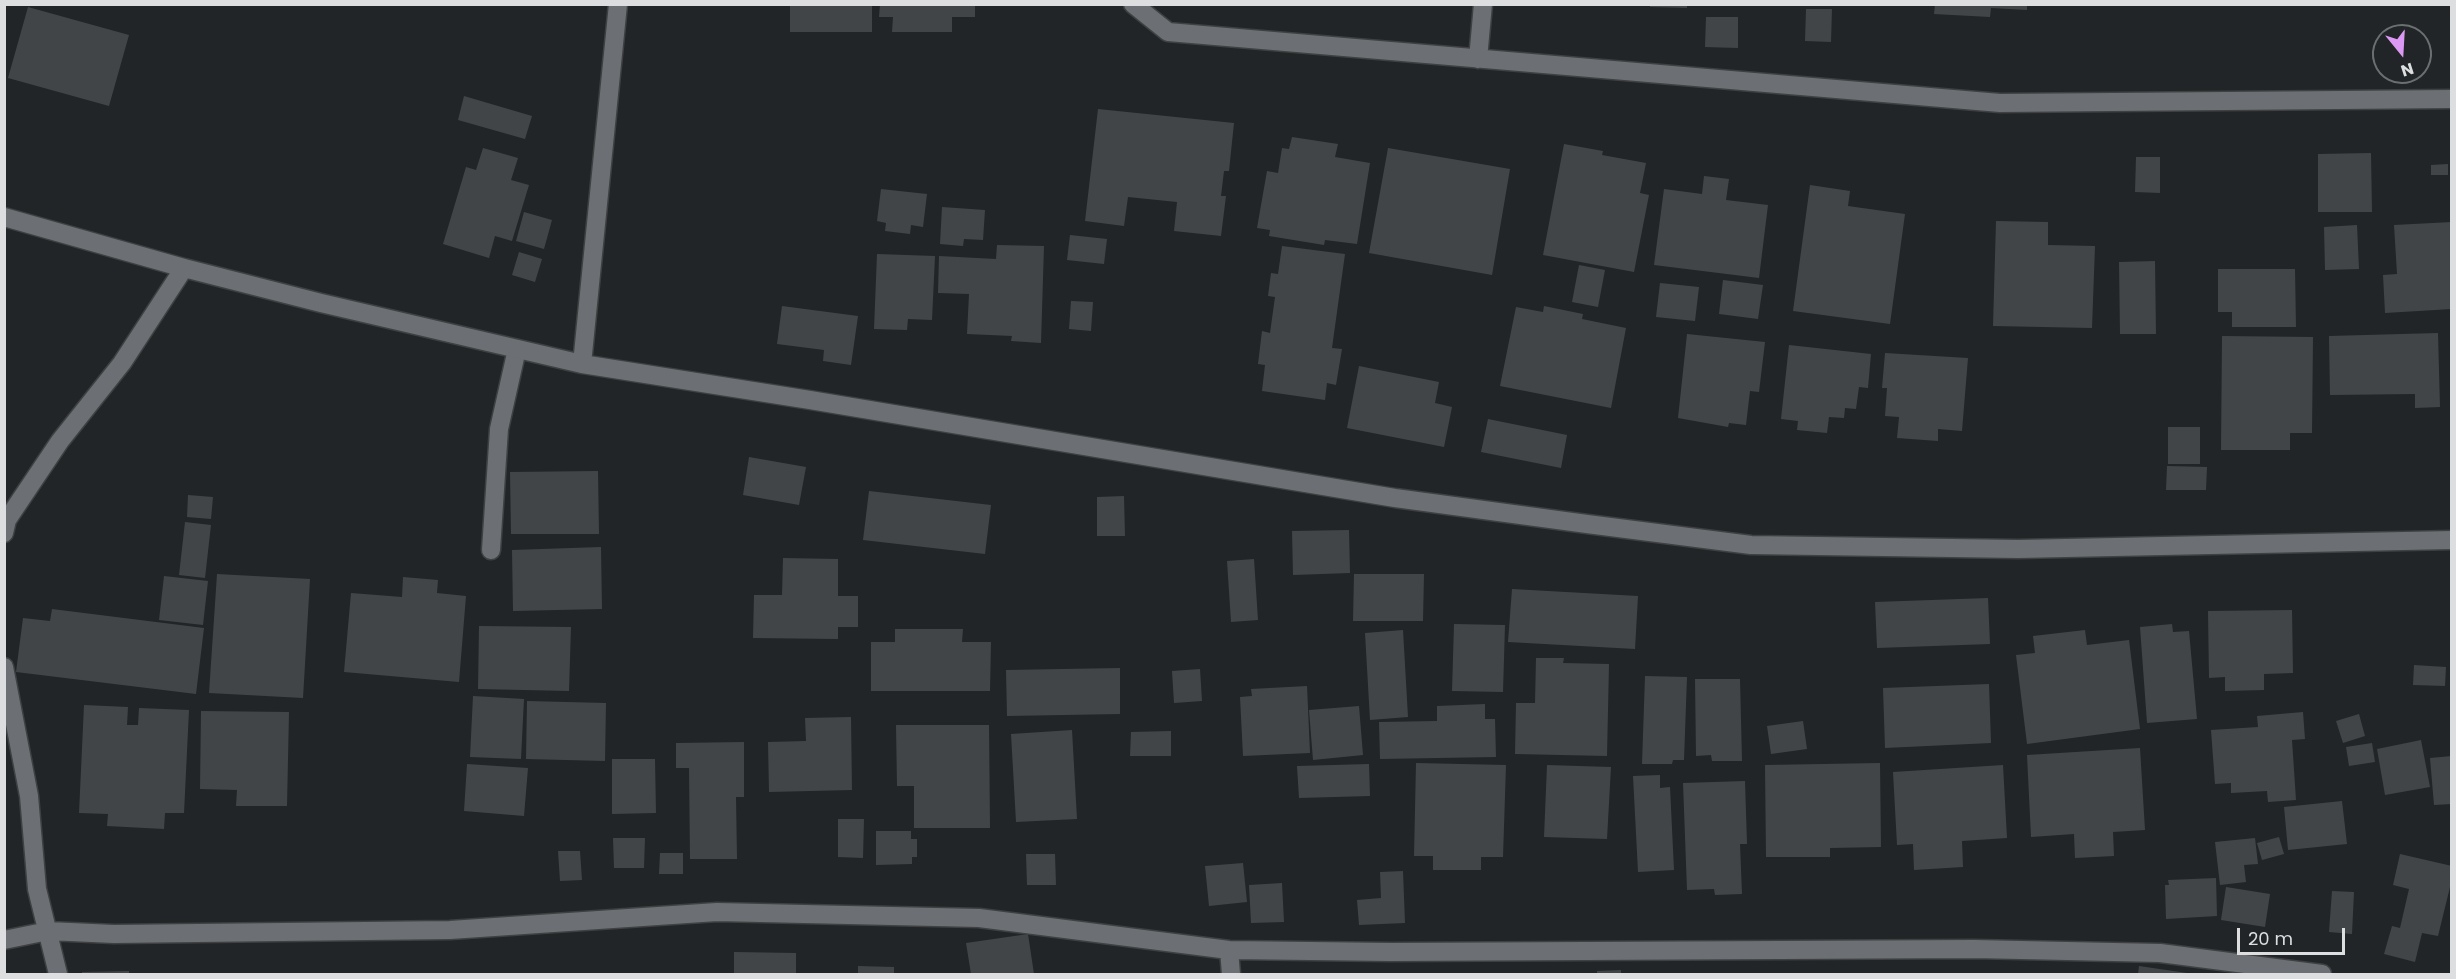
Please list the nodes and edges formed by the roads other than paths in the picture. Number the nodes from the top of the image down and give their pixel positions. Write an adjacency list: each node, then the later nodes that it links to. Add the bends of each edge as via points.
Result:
1 (618, 4): 9 (street)
2 (1132, 4): 4 (street, via 1168,32)
3 (1483, 4): 4 (street)
4 (1478, 59): 5 (street, via 2000,103)
5 (2451, 99)
6 (4, 217): 7 (street)
7 (183, 268): 8 (street); 10 (street, via 122,363 7,520)
8 (517, 349): 9 (street); 12 (street, via 499,429)
9 (582, 364): 11 (street, via 1395,498 1751,545 2018,549)
10 (4, 533)
11 (2451, 540)
12 (491, 550)
13 (4, 667): 14 (street, via 29,796 37,889)
14 (48, 931): 15 (street); 16 (street, via 114,934 450,930 717,912 979,918); 17 (street)
15 (4, 940)
16 (1229, 950): 18 (street); 19 (street, via 2148,952)
17 (58, 975)
18 (1231, 975)
19 (2322, 975)

